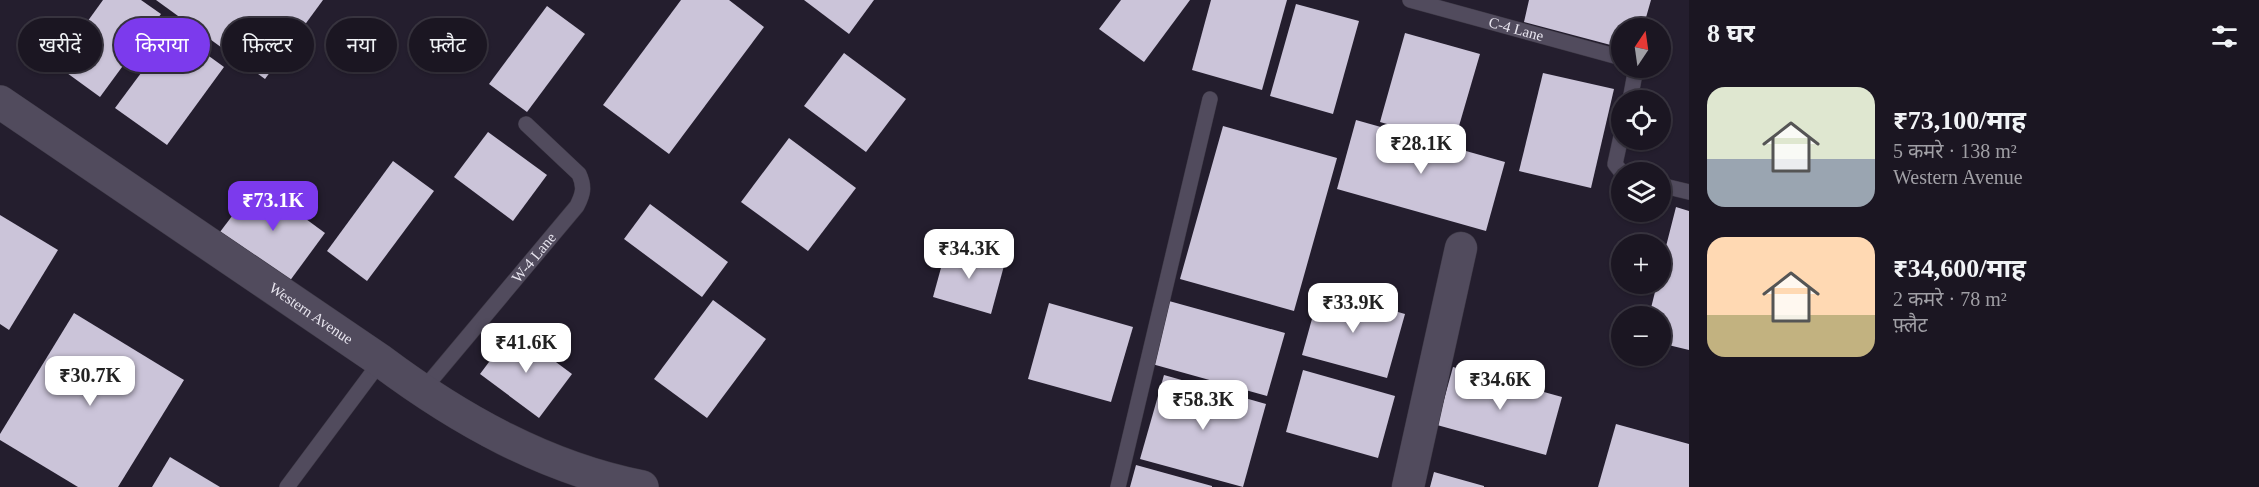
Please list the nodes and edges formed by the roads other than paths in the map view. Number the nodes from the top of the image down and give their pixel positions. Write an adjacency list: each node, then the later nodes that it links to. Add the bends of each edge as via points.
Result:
1 (1410, 0): 2 (lane, C-4 Lane)
2 (1611, 55)
3 (1210, 99): 13 (lane)
4 (0, 102): 9 (street, Western Avenue)
5 (526, 124): 10 (lane, W-4 Lane, via 579,174 584,184 582,195 577,206)
6 (1671, 188): 7 (lane)
7 (1689, 192)
8 (1461, 248): 14 (street)
9 (381, 361): 10 (street, Western Avenue); 11 (lane)
10 (422, 392): 12 (street, Western Avenue, via 509,442 550,460 589,475)
11 (287, 487)
12 (642, 487)
13 (1118, 487)
14 (1408, 487)

